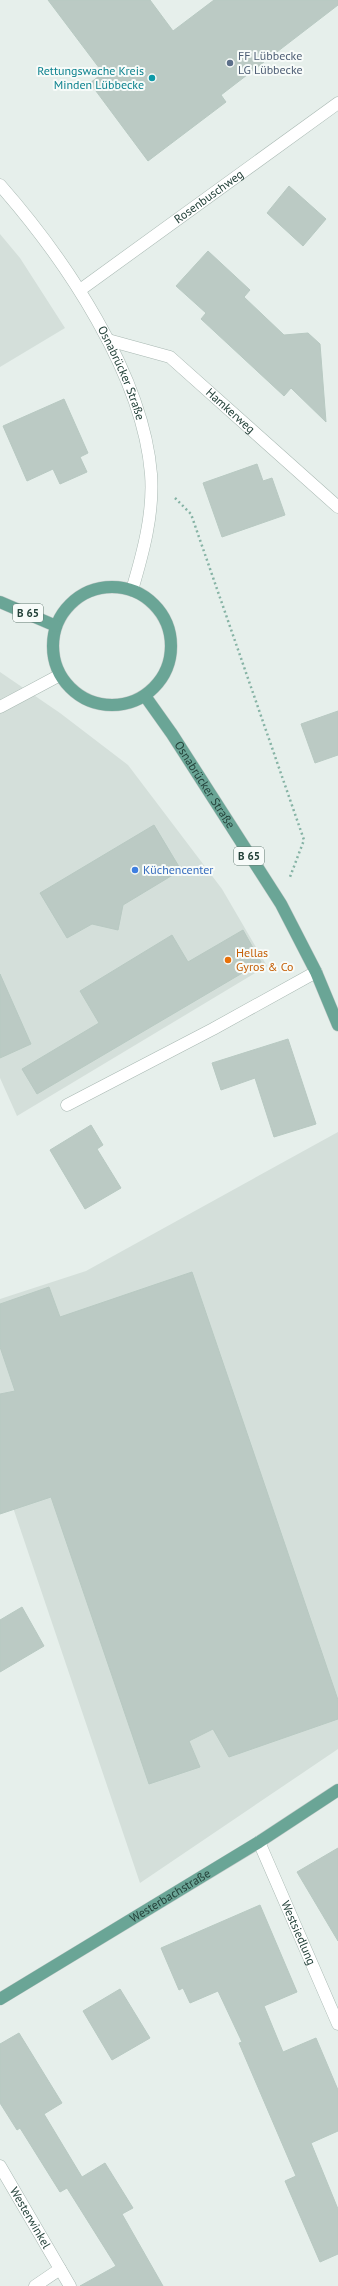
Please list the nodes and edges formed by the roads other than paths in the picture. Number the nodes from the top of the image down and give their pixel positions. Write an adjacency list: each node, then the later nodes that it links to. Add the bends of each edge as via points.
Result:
1 (338, 104): 3 (street, Rosenbuschweg)
2 (0, 185): 3 (street, Osnabrücker Straße)
3 (80, 290): 4 (street, Osnabrücker Straße)
4 (108, 340): 5 (street, Hamkerweg, via 170,357); 6 (street, Osnabrücker Straße, via 140,414 151,474 149,517 144,549)
5 (338, 507)
6 (132, 590): 8 (main road, via 114,587 96,589 84,594 65,610); 10 (main road, via 148,599 161,613 169,630 172,648 159,683)
7 (0, 602): 8 (main road, B 65)
8 (56, 626): 9 (main road, via 53,642 54,659)
9 (60, 675): 10 (main road, via 70,688 83,698 98,704 114,706 130,703); 11 (street)
10 (145, 696): 12 (main road, Osnabrücker Straße / B 65, via 281,904)
11 (0, 707)
12 (316, 972): 13 (main road, Osnabrücker Straße / B 65); 14 (street)
13 (338, 1025)
14 (67, 1105)
15 (338, 1790): 16 (main road, Westerbachstraße)
16 (259, 1842): 17 (main road, Westerbachstraße); 18 (street, Westsiedlung)
17 (0, 1998)
18 (338, 2024)
19 (0, 2166): 20 (street, Westerwinkel)
20 (60, 2269): 21 (street); 22 (street, Westerwinkel)
21 (35, 2286)
22 (70, 2286)

